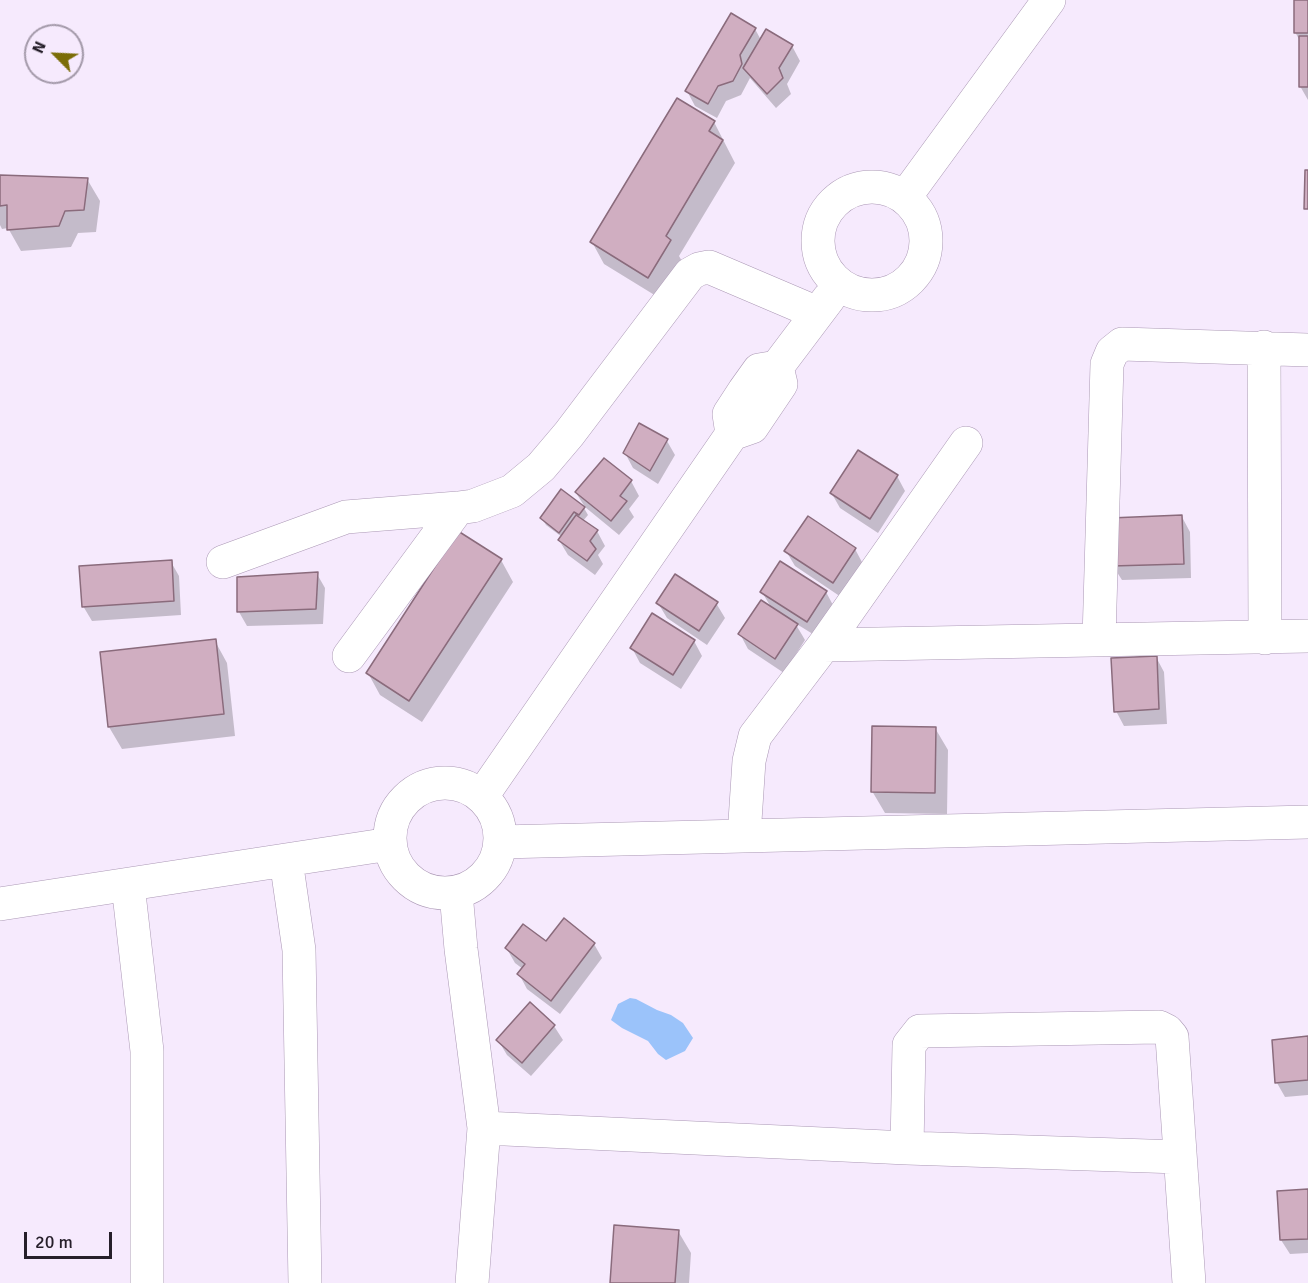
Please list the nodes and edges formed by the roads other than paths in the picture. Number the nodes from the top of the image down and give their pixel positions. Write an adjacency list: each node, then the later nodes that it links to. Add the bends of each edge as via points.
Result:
1 (1049, 0): 2 (street)
2 (905, 197): 3 (street, via 870,186 851,191 823,216 818,234 819,253 826,271); 3 (street, via 925,225 924,259 916,274 888,294 854,293)
3 (839, 285): 4 (street)
4 (817, 313): 8 (street, via 709,267 699,269 690,274 541,467 512,491); 15 (street, via 777,367 759,370 744,391 729,414 732,434)
5 (1264, 347): 6 (street); 11 (street); 12 (street, via 1122,344 1112,352 1107,364)
6 (1308, 350)
7 (966, 443): 13 (street)
8 (458, 508): 9 (street, via 346,517); 14 (street)
9 (223, 562)
10 (1308, 636): 11 (street)
11 (1264, 638): 12 (street)
12 (1100, 639): 13 (street)
13 (824, 645): 17 (street, via 755,736 749,761)
14 (349, 656)
15 (482, 796): 18 (street, via 499,825); 19 (street, via 466,786 447,782 428,785 399,808 391,825)
16 (1308, 822): 17 (street)
17 (744, 836): 18 (street)
18 (501, 842): 22 (street, via 497,859 487,874)
19 (390, 844): 20 (street); 22 (street, via 394,862 405,877 420,888)
20 (286, 860): 21 (street); 28 (street, via 299,950)
21 (128, 885): 23 (street); 27 (street, via 147,1051)
22 (456, 893): 24 (street)
23 (0, 904)
24 (484, 1128): 25 (street); 29 (street)
25 (907, 1148): 26 (street); 26 (street, via 909,1045 920,1031 1159,1027 1172,1037)
26 (1179, 1157): 30 (street)
27 (147, 1283)
28 (305, 1283)
29 (472, 1283)
30 (1189, 1283)

